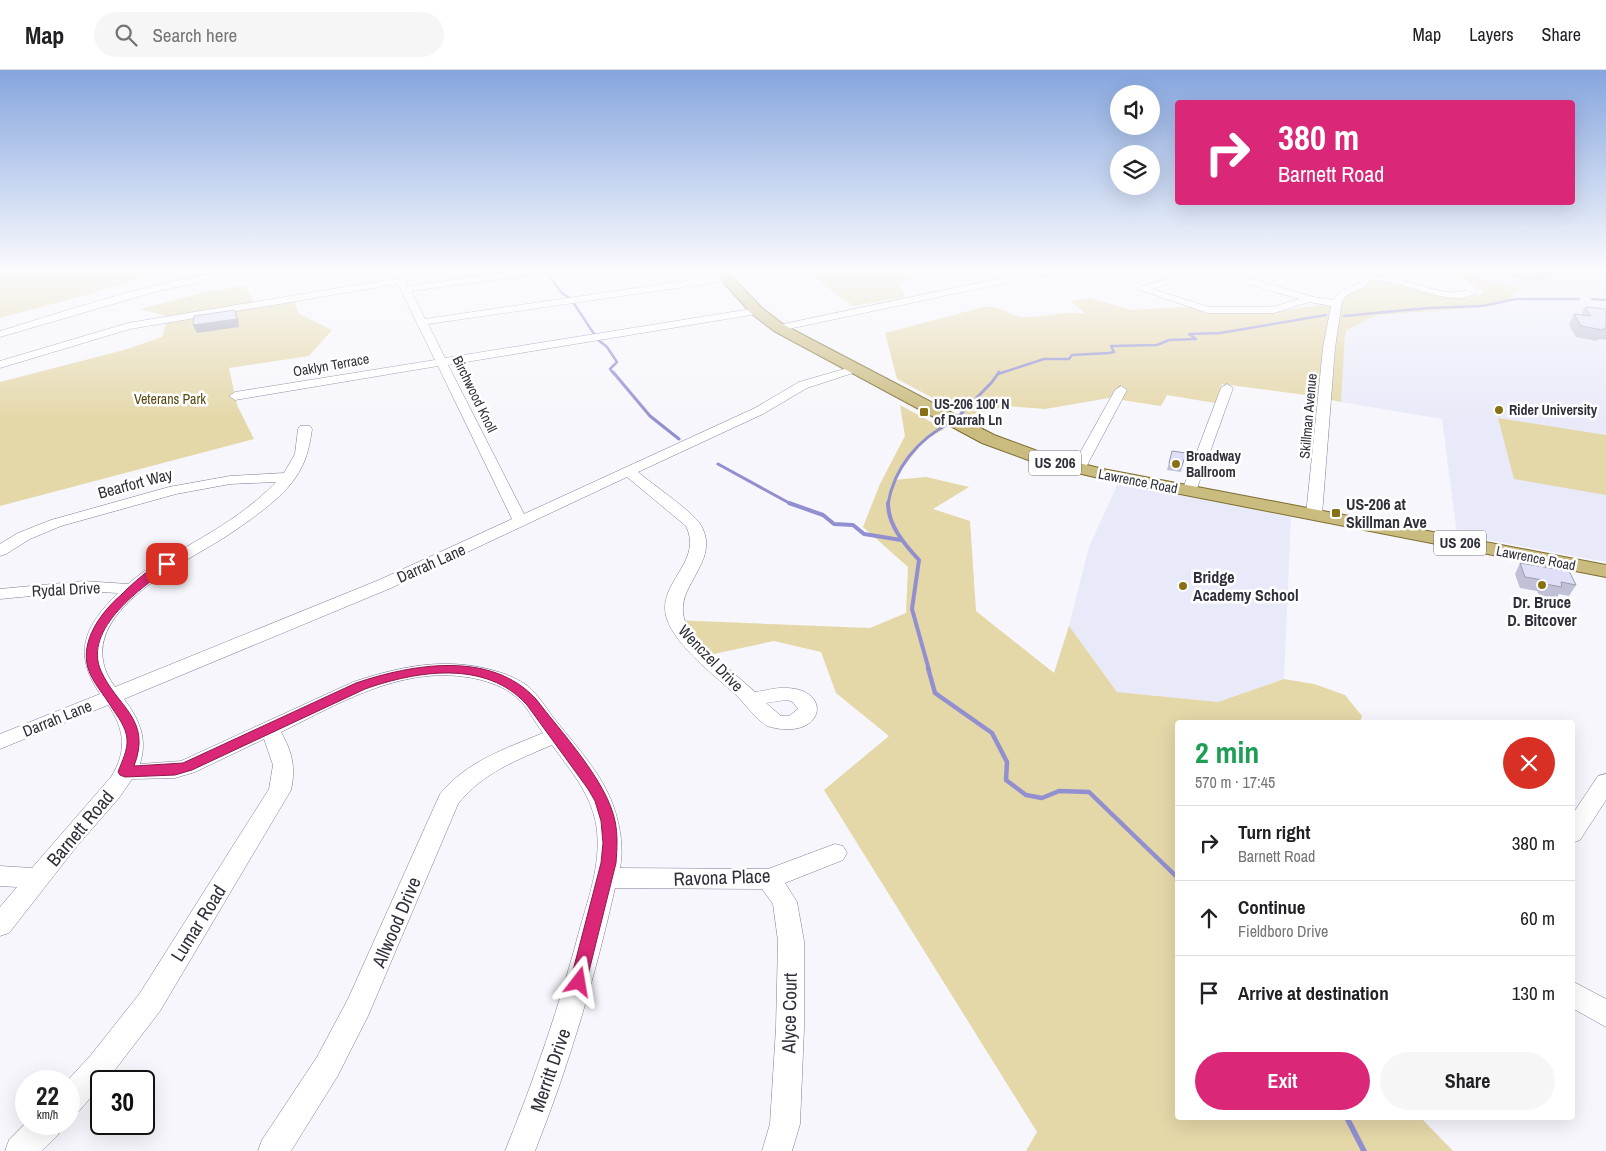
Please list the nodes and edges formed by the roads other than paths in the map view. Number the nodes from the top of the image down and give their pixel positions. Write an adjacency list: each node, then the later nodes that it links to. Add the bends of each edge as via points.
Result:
1 (43, 321): 10 (street)
2 (160, 321): 12 (street, via 123,327)
3 (426, 321): 8 (street)
4 (691, 321): 11 (street, Oaklyn Terrace)
5 (771, 321): 9 (main road, Lawrence Road / US 206)
6 (810, 321): 9 (street)
7 (1333, 321): 22 (street, Skillman Avenue)
8 (423, 322): 11 (street, Birchwood Knoll)
9 (779, 328): 13 (main road, Lawrence Road / US 206)
10 (0, 334)
11 (442, 361): 16 (street, Oaklyn Terrace); 23 (street, Birchwood Knoll)
12 (0, 366)
13 (855, 369): 18 (main road, Lawrence Road / US 206, via 1006,447); 19 (street, Darrah Lane, via 803,385 759,412)
14 (1228, 388): 21 (street)
15 (1121, 390): 18 (street)
16 (235, 396)
17 (305, 429): 20 (street, Barnett Road, via 301,456)
18 (1078, 469): 21 (main road, Lawrence Road / US 206)
19 (629, 472): 23 (street, Darrah Lane); 29 (street, Wenczel Drive, via 697,529 700,545 675,600 676,620 687,637)
20 (288, 477): 24 (street, Bearfort Way, via 214,482 174,490 56,523 24,536); 26 (street, Barnett Road, via 247,516)
21 (1190, 491): 22 (main road, Lawrence Road / US 206)
22 (1314, 515): 25 (main road, Lawrence Road / US 206)
23 (521, 522): 28 (street, Darrah Lane, via 355,597)
24 (0, 551)
25 (1606, 571)
26 (132, 589): 27 (street, Rydal Drive, via 76,586); 28 (street, Barnett Road, via 108,615 94,642 94,670)
27 (0, 594)
28 (111, 696): 32 (street, Darrah Lane); 33 (street, Barnett Road, via 131,726 134,739)
29 (751, 700)
30 (268, 729): 31 (street, Merritt Drive, via 360,686 422,670 443,669 480,672 511,684 531,702); 33 (street, Merritt Drive, via 187,767); 44 (street, Lumar Road, via 284,762 280,790 150,1002)
31 (556, 735): 39 (street, Merritt Drive, via 602,801 610,843); 47 (street, Allwood Drive, via 479,770 448,800 358,1008 327,1067)
32 (0, 742)
33 (125, 772): 38 (street, Barnett Road)
34 (1606, 782): 35 (street)
35 (1575, 829)
36 (835, 852): 40 (street, Ravona Place)
37 (0, 876): 38 (street)
38 (39, 878): 41 (street, Barnett Road)
39 (605, 878): 40 (street, Ravona Place); 48 (street, Merritt Drive, via 557,1055)
40 (769, 879): 49 (street, Alyce Court, via 785,902 791,941 785,1124)
41 (0, 925)
42 (1575, 996): 43 (street)
43 (1606, 1014)
44 (80, 1089)
45 (36, 1135): 46 (street)
46 (20, 1151)
47 (273, 1151)
48 (520, 1151)
49 (777, 1151)

